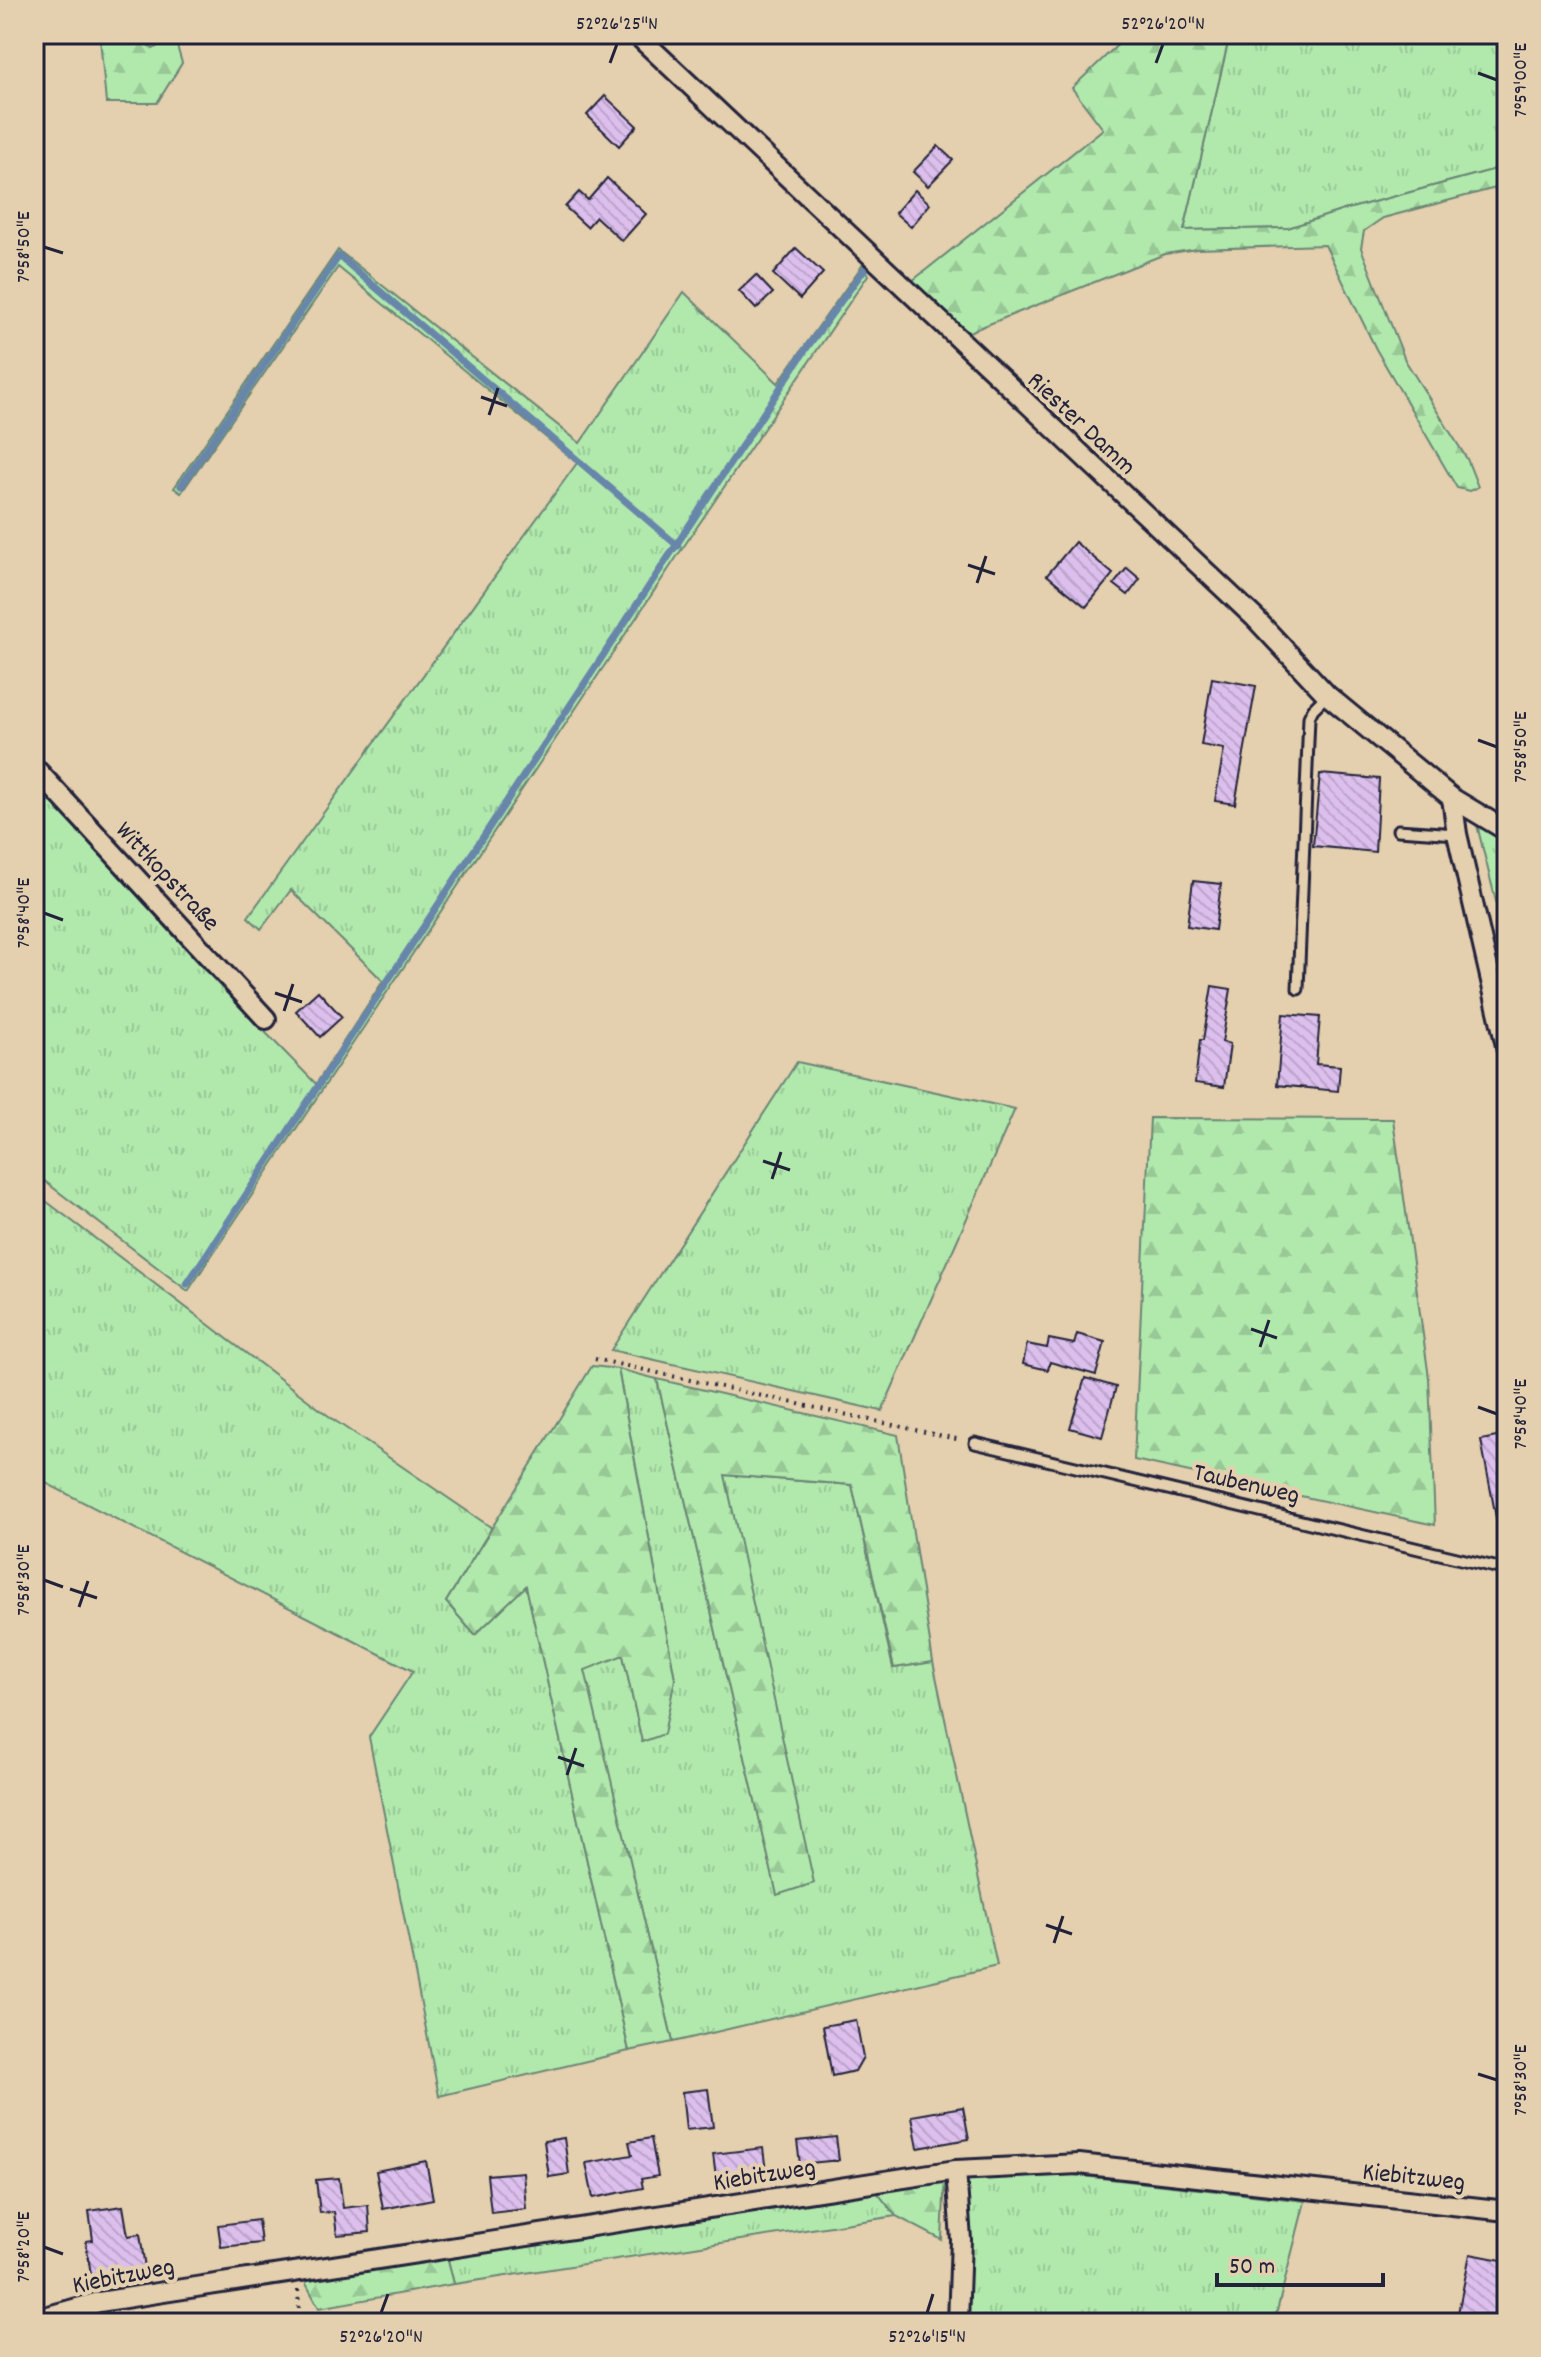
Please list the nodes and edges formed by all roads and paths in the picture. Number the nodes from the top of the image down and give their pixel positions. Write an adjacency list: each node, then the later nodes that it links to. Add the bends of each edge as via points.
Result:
1 (636, 34): 2 (street, Riester Damm, via 1255,618)
2 (1327, 695): 4 (street, Riester Damm); 8 (lane, via 1309,717)
3 (34, 767): 9 (street, Wittkopstraße)
4 (1452, 798): 6 (street, Riester Damm); 7 (street)
5 (1398, 830): 7 (lane)
6 (1507, 831)
7 (1457, 834): 10 (street)
8 (1298, 989)
9 (266, 1019)
10 (1507, 1050)
11 (595, 1359): 12 (path)
12 (975, 1443): 13 (lane, Taubenweg)
13 (1507, 1570)
14 (956, 2170): 15 (street, Kiebitzweg, via 1079,2164); 16 (street, Kiebitzweg); 19 (street, via 961,2240)
15 (1507, 2211)
16 (297, 2271): 17 (street, Kiebitzweg, via 99,2302); 18 (path)
17 (34, 2320)
18 (300, 2323)
19 (958, 2323)

